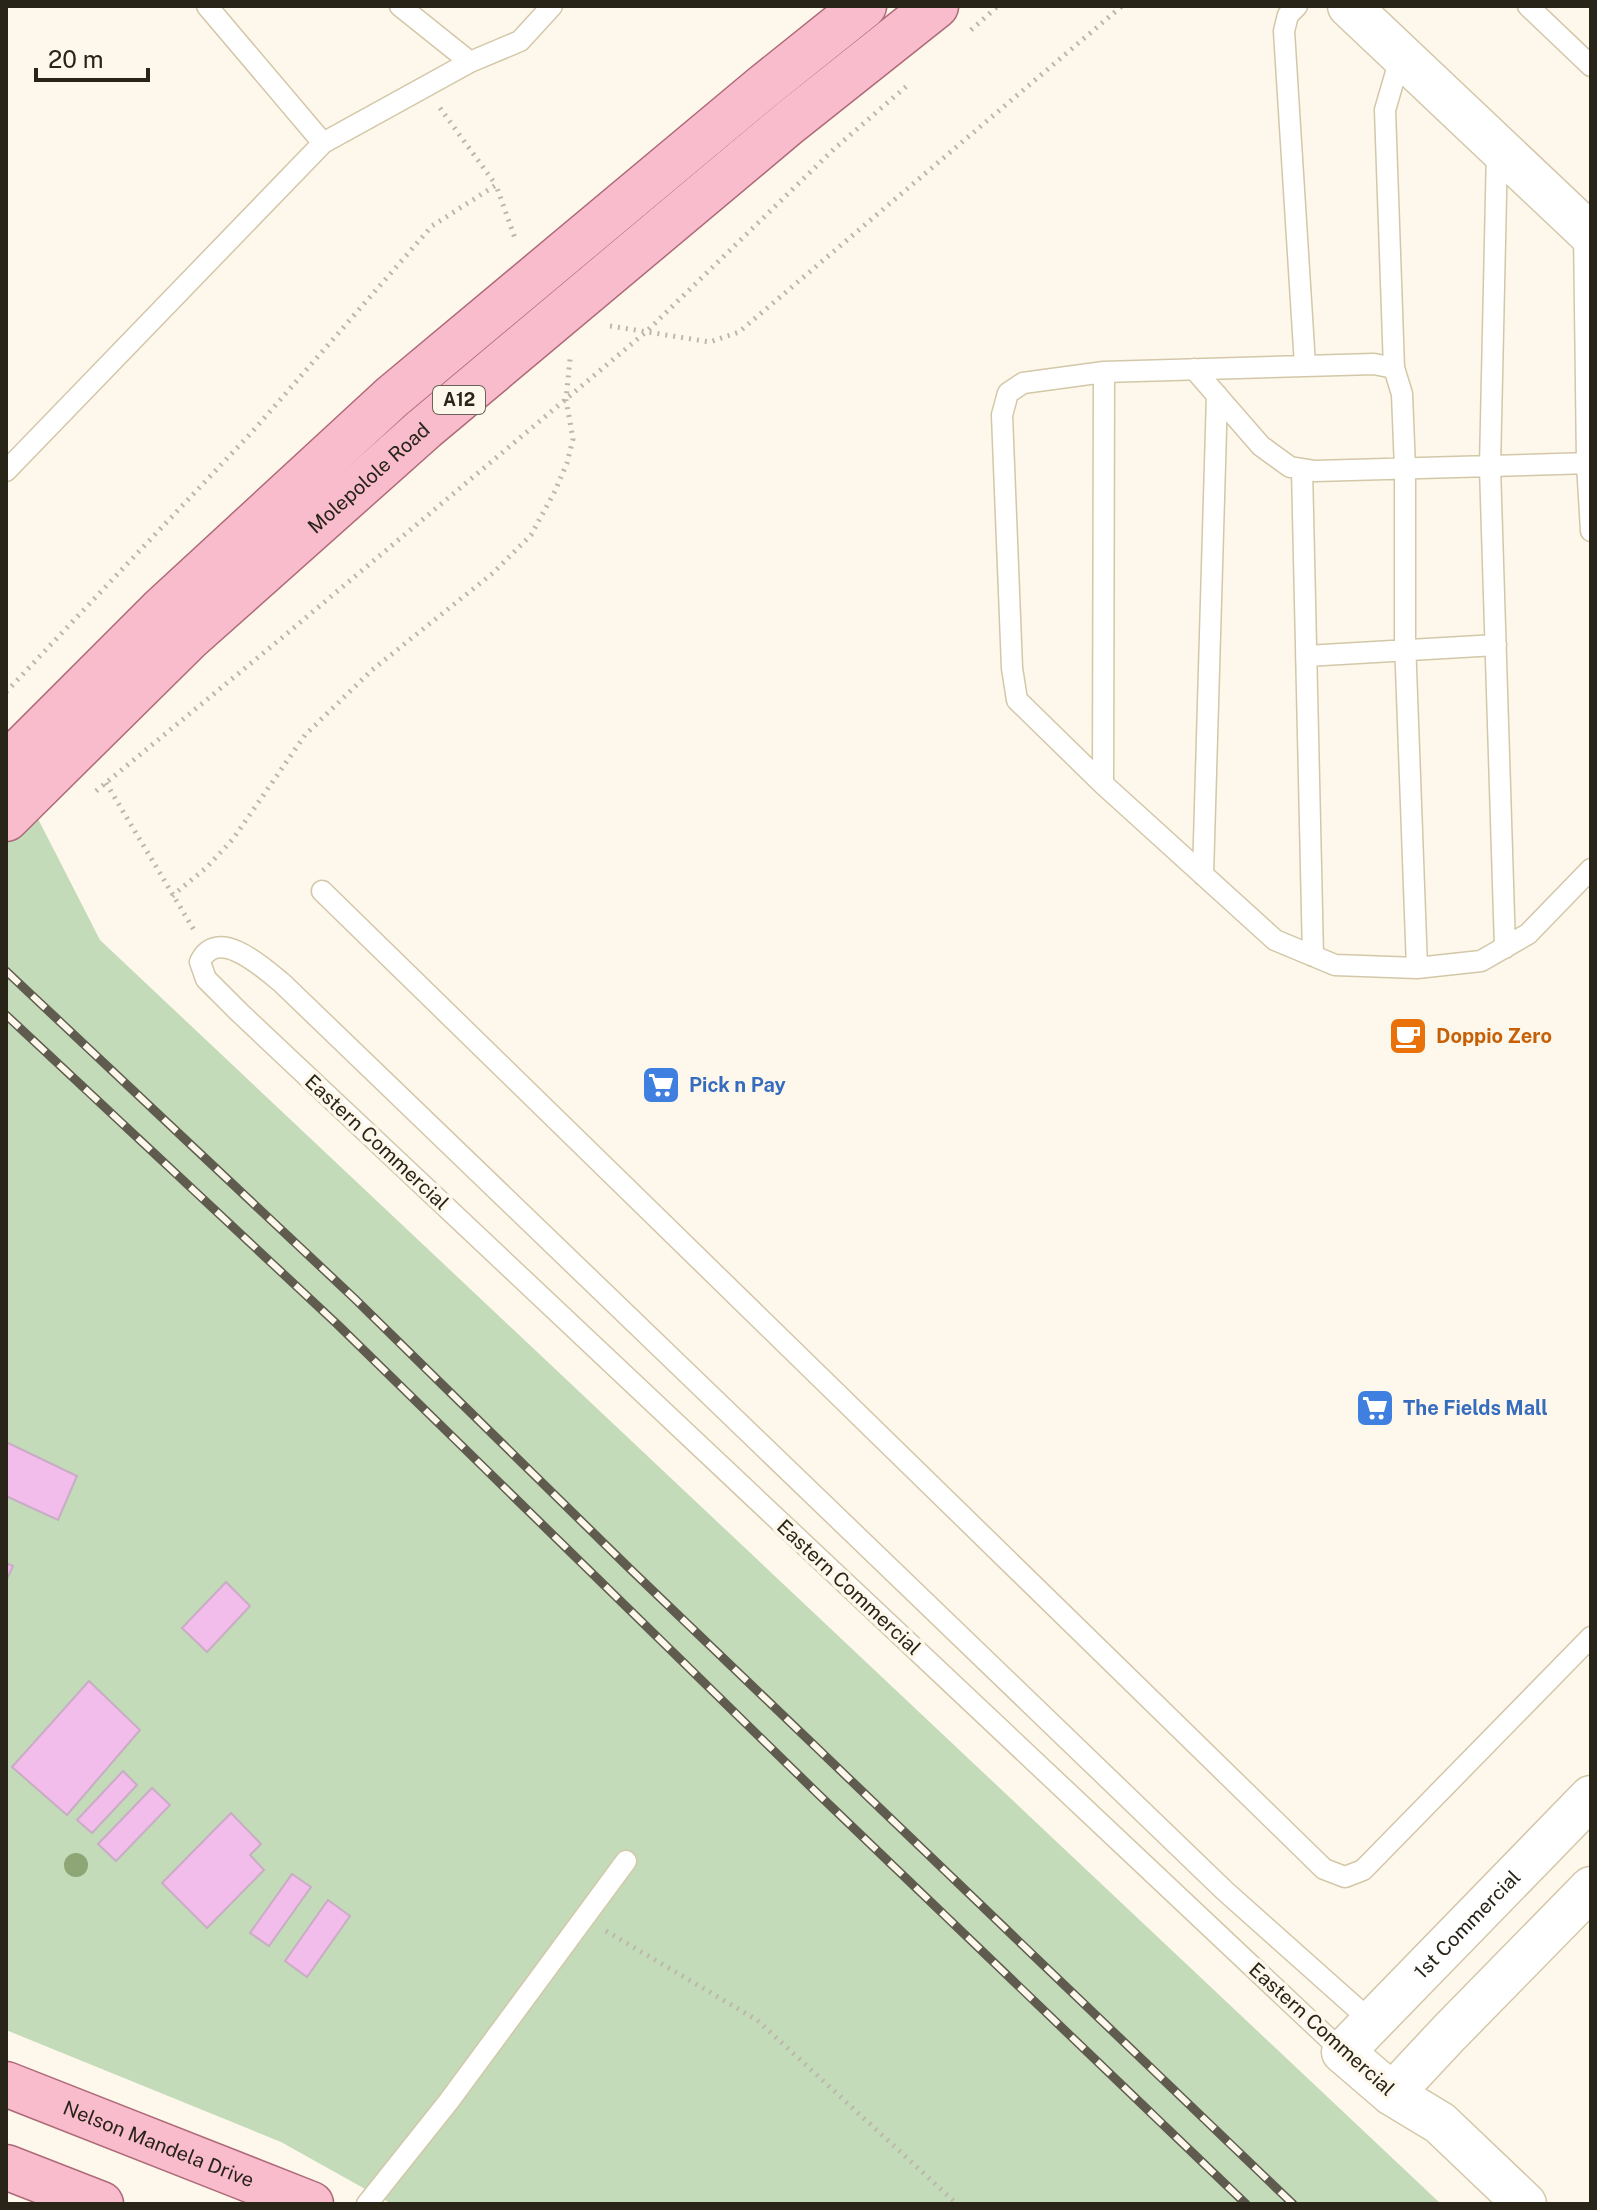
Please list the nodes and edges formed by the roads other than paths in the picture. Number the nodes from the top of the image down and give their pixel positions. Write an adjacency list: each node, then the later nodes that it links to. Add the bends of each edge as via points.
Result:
1 (207, 6): 12 (lane)
2 (400, 6): 10 (lane)
3 (552, 6): 10 (lane, via 520,41)
4 (864, 6): 29 (main road, A12, via 392,397 161,610)
5 (1297, 6): 15 (lane, via 1284,31)
6 (1349, 6): 9 (street)
7 (1528, 6): 11 (lane)
8 (949, 21): 31 (main road, Molepolole Road / A12, via 790,122 413,439 188,639)
9 (1401, 55): 13 (street); 16 (lane, via 1385,110)
10 (470, 62): 12 (lane)
11 (1591, 66)
12 (323, 143): 24 (lane)
13 (1497, 146): 14 (street); 21 (lane)
14 (1589, 228): 20 (lane)
15 (1305, 365): 16 (lane); 17 (lane)
16 (1394, 368): 23 (lane, via 1402,394)
17 (1194, 369): 18 (lane); 19 (lane)
18 (1104, 372): 30 (lane); 30 (lane, via 1023,383 1008,393 1002,415 1017,700)
19 (1217, 395): 22 (lane, via 1261,446 1290,467); 33 (lane)
20 (1589, 463): 21 (lane); 25 (lane)
21 (1490, 467): 23 (lane); 26 (lane)
22 (1302, 469): 23 (lane); 28 (lane)
23 (1405, 469): 27 (lane)
24 (6, 471)
25 (1591, 531)
26 (1496, 645): 27 (lane); 35 (lane)
27 (1406, 651): 28 (lane); 37 (lane)
28 (1306, 656): 36 (lane)
29 (6, 765)
30 (1103, 784): 33 (lane)
31 (6, 819)
32 (1591, 869): 35 (lane, via 1528,934)
33 (1203, 875): 36 (lane, via 1275,940)
34 (322, 891): 38 (lane, via 1324,1869 1345,1877 1363,1870)
35 (1505, 948): 37 (lane, via 1481,961)
36 (1313, 956): 37 (lane, via 1335,965)
37 (1417, 968)
38 (1591, 1637)
39 (1591, 1797): 42 (street, 1st Commercial)
40 (626, 1861): 51 (lane)
41 (1591, 1888): 44 (street)
42 (1372, 2022): 43 (street, 1st Commercial); 43 (lane, Eastern Commercial, via 1225,1891 282,983 242,953 207,951 200,962 206,979 240,1013); 44 (street)
43 (1343, 2052): 46 (street, Eastern Commercial)
44 (1420, 2064): 46 (street); 47 (street)
45 (6, 2084): 50 (main road, Nelson Mandela Drive)
46 (1392, 2094): 47 (street, Eastern Commercial)
47 (1440, 2123): 52 (street, Eastern Commercial)
48 (6, 2167): 49 (main road)
49 (101, 2204)
50 (311, 2204)
51 (367, 2204)
52 (1525, 2204)

